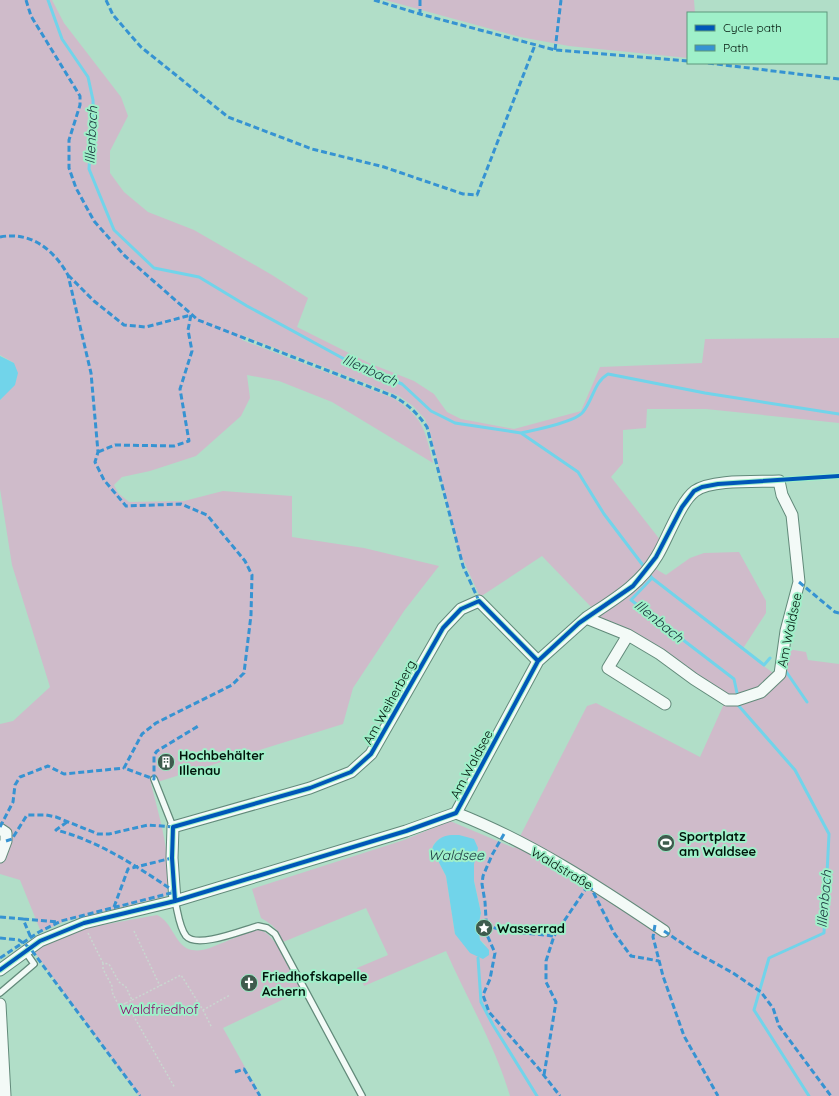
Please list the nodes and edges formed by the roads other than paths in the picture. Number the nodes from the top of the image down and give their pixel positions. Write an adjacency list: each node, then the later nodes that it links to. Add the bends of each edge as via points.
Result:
1 (586, 618): 2 (street, Am Waldsee); 2 (street, Am Waldsee, via 642,577 694,491 718,484 779,481 782,495 792,515 799,582 786,631 780,674 761,692 737,700 727,700 660,654); 3 (street, Am Waldsee)
2 (628, 636): 4 (street, via 608,668)
3 (538, 662): 6 (street, Am Waldsee); 7 (street, Am Weiherberg, via 479,600 461,609 442,628 372,754 351,772 310,788)
4 (665, 704)
5 (154, 779): 7 (lane)
6 (456, 813): 10 (street, Am Waldsee, via 406,831); 11 (street, Waldstraße, via 487,826 557,863)
7 (173, 827): 10 (street)
8 (0, 829): 9 (street, via 6,833)
9 (0, 857)
10 (175, 901): 12 (street, Am Waldsee, via 84,924 40,941); 17 (lane, via 183,931 192,941 205,942 258,926 267,928 275,934)
11 (664, 931)
12 (25, 951): 13 (street, Am Waldsee); 14 (lane, via 34,964)
13 (0, 970)
14 (0, 992)
15 (0, 1004): 16 (street)
16 (5, 1096)
17 (362, 1096)

